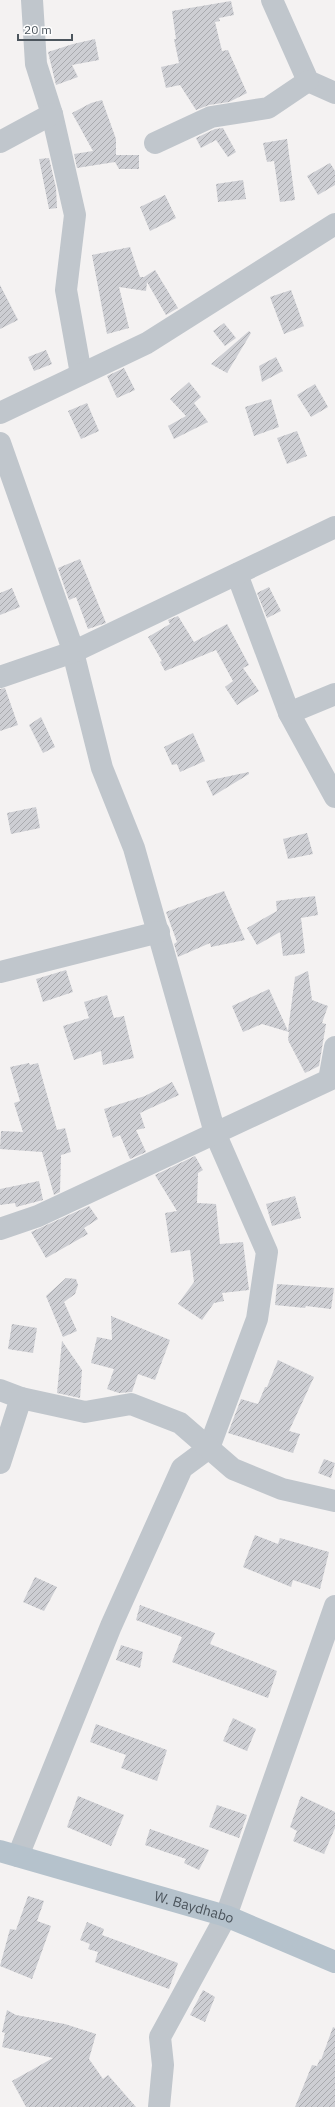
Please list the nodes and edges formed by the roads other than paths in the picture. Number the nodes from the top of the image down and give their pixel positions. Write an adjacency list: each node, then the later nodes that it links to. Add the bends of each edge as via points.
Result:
1 (32, 0): 5 (street, via 36,64)
2 (272, 0): 3 (street)
3 (308, 81): 4 (street); 7 (street, via 268,108 211,117)
4 (335, 92)
5 (52, 114): 6 (street); 9 (street, via 75,215 66,290)
6 (0, 142)
7 (154, 143)
8 (335, 224): 9 (street, via 147,343)
9 (81, 374): 10 (street)
10 (0, 413)
11 (0, 443): 14 (street)
12 (335, 527): 13 (street)
13 (237, 574): 14 (street); 17 (street)
14 (73, 652): 15 (street); 19 (street, via 102,768 134,848)
15 (0, 676)
16 (335, 694): 17 (street)
17 (289, 713): 18 (street)
18 (335, 797)
19 (159, 932): 20 (street); 23 (street)
20 (0, 972)
21 (335, 1047): 22 (street)
22 (332, 1080): 23 (street)
23 (215, 1133): 24 (street, via 38,1216); 27 (street, via 267,1252 257,1319)
24 (0, 1229)
25 (0, 1390): 26 (street)
26 (21, 1398): 27 (street, via 85,1412 131,1404 180,1423); 28 (street)
27 (208, 1448): 29 (street, via 233,1469 282,1489); 31 (street, via 182,1468)
28 (0, 1463)
29 (335, 1501)
30 (335, 1606): 32 (street)
31 (9, 1854): 32 (main road, W. Baydhabo)
32 (226, 1916): 33 (main road, W. Baydhabo); 34 (street, via 160,2037 163,2065)
33 (335, 1962)
34 (159, 2107)

